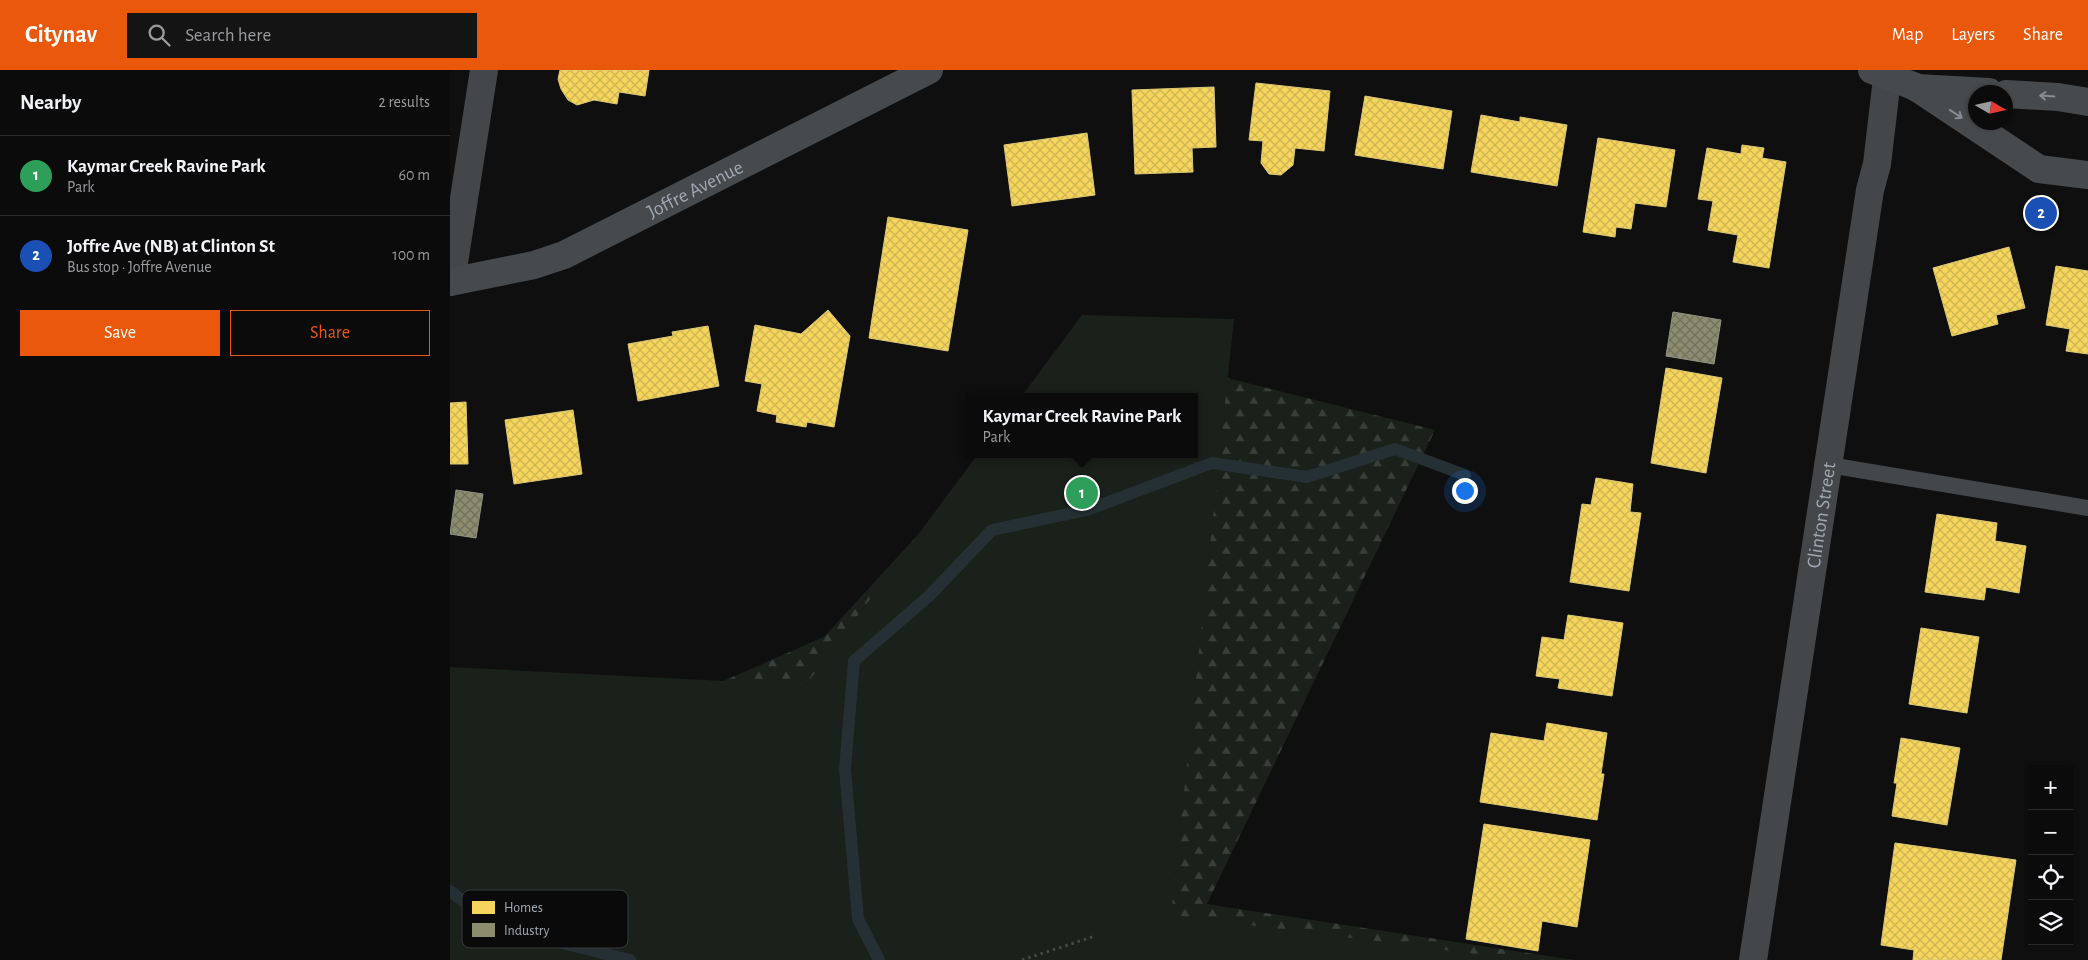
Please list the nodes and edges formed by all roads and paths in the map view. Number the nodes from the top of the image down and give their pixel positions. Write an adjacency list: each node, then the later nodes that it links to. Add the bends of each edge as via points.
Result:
1 (484, 70): 9 (street)
2 (929, 70): 9 (street, Joffre Avenue, via 564,255 534,265)
3 (1882, 72): 4 (street); 10 (street, Clinton Street, via 1877,164 1870,190)
4 (1916, 88): 5 (street); 8 (street, one-way to 8, via 2039,169)
5 (1968, 91)
6 (2013, 94): 7 (street, one-way to 6)
7 (2088, 102)
8 (2088, 175)
9 (451, 282)
10 (1829, 465): 11 (lane); 14 (street, Clinton Street)
11 (2088, 508)
12 (1095, 936): 13 (path)
13 (1022, 960)
14 (1753, 960)

